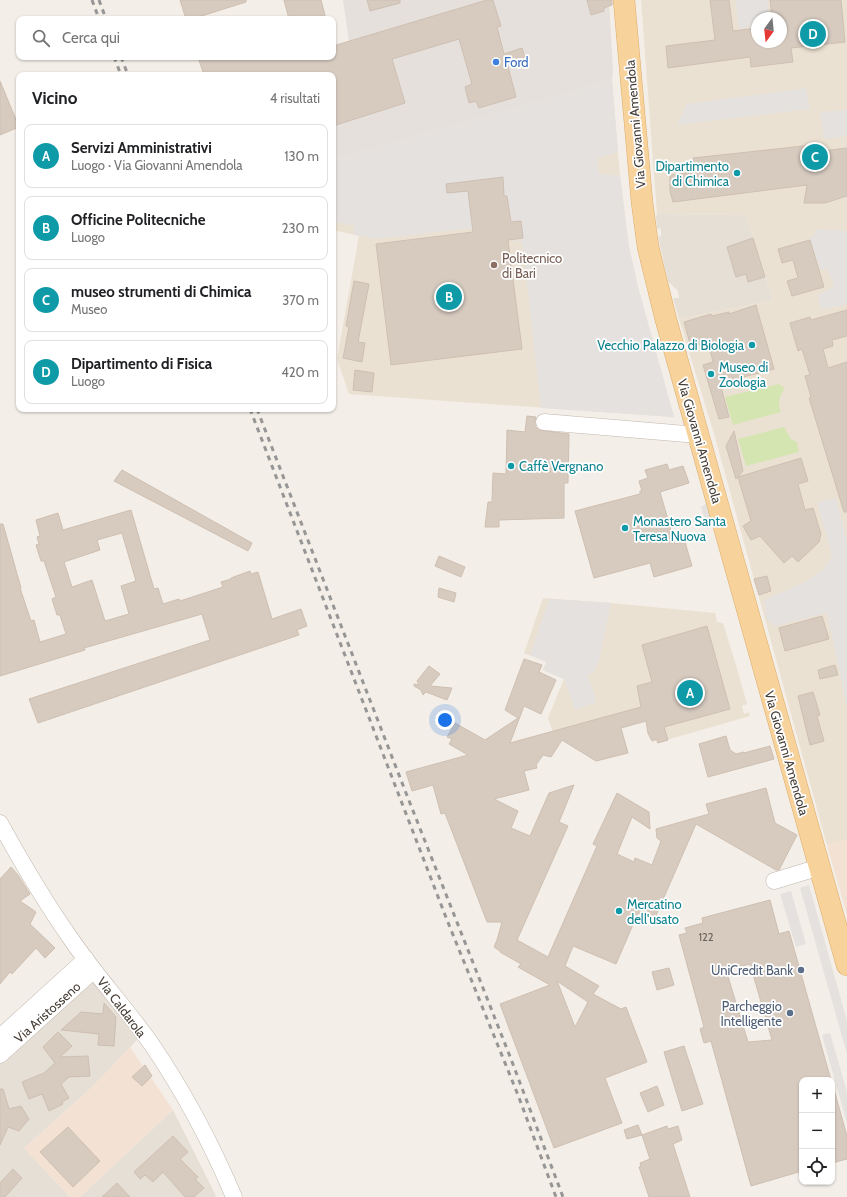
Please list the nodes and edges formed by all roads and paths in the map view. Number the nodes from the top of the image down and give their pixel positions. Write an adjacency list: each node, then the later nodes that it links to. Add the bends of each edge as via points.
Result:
1 (624, 0): 3 (main road, Via Giovanni Amendola, via 648,247)
2 (544, 422): 3 (street)
3 (698, 434): 5 (main road, Via Giovanni Amendola)
4 (0, 823): 7 (street, Via Caldarola, via 39,891)
5 (820, 867): 6 (street); 8 (main road, Via Giovanni Amendola)
6 (776, 880)
7 (90, 964): 9 (street, Via Aristosseno); 10 (street, Via Aristosseno); 11 (street, Via Caldarola, via 152,1045 177,1085)
8 (847, 965)
9 (0, 1037)
10 (0, 1055)
11 (234, 1197)

